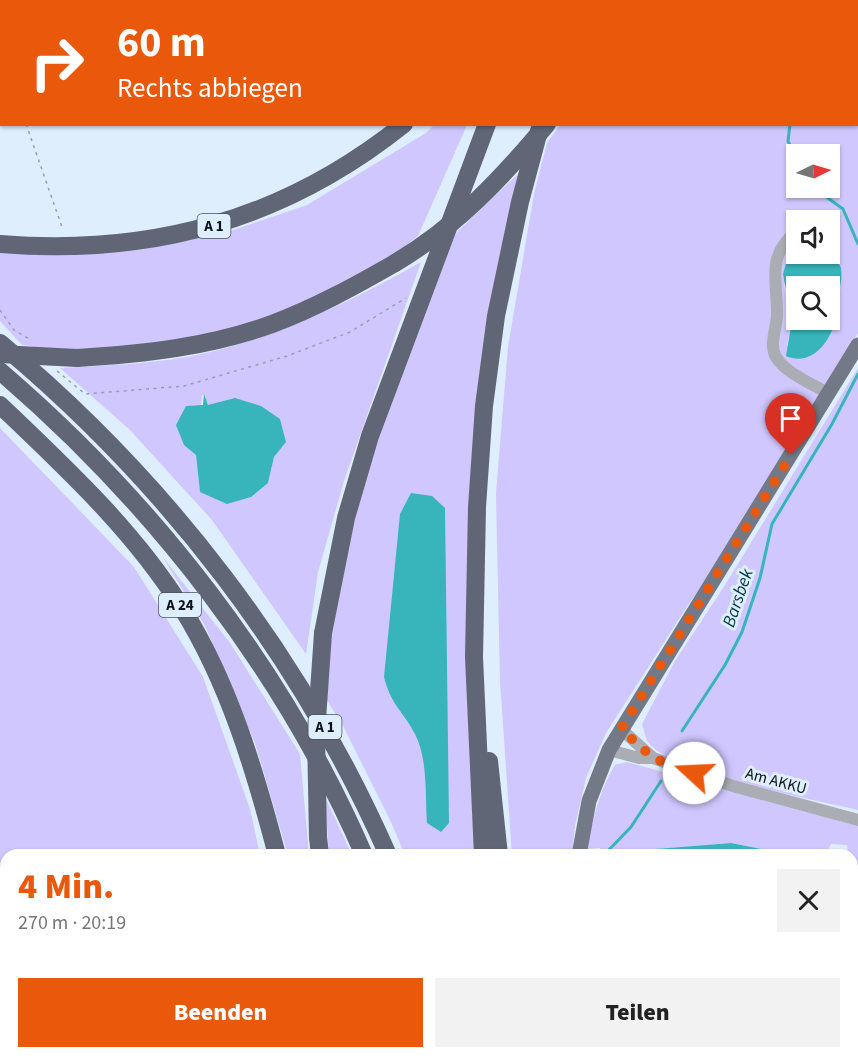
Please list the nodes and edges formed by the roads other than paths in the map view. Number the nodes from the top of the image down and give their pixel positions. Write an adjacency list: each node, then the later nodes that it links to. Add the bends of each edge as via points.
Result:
1 (401, 126): 6 (highway, A 1, via 319,183 226,222 124,244 73,248)
2 (486, 126): 18 (highway, bridge, via 370,436 346,518 323,633 316,734)
3 (540, 126): 13 (highway, via 496,316 485,394 478,498)
4 (545, 126): 9 (highway, bridge, via 499,182 430,242 330,299 271,325 170,350 77,358)
5 (786, 241): 11 (street, via 777,258 773,281 777,314 775,355 782,365)
6 (0, 244)
7 (0, 343): 21 (highway, A 1, via 84,420 177,516 239,597 315,708)
8 (858, 345): 11 (main road)
9 (0, 354)
10 (0, 371): 20 (highway, A 1, via 114,482 200,582 295,719)
11 (828, 394): 14 (main road)
12 (0, 405): 19 (highway, A 24, via 101,504 140,549 183,609 246,747)
13 (477, 604): 22 (highway, via 474,657); 23 (highway)
14 (621, 729): 15 (main road); 16 (street, Am AKKU)
15 (609, 750): 16 (street, Am AKKU); 24 (main road, via 589,801)
16 (653, 758): 17 (street, Am AKKU, via 733,786)
17 (858, 820)
18 (319, 846)
19 (275, 849)
20 (361, 849)
21 (385, 849)
22 (483, 849)
23 (498, 849)
24 (580, 849)

